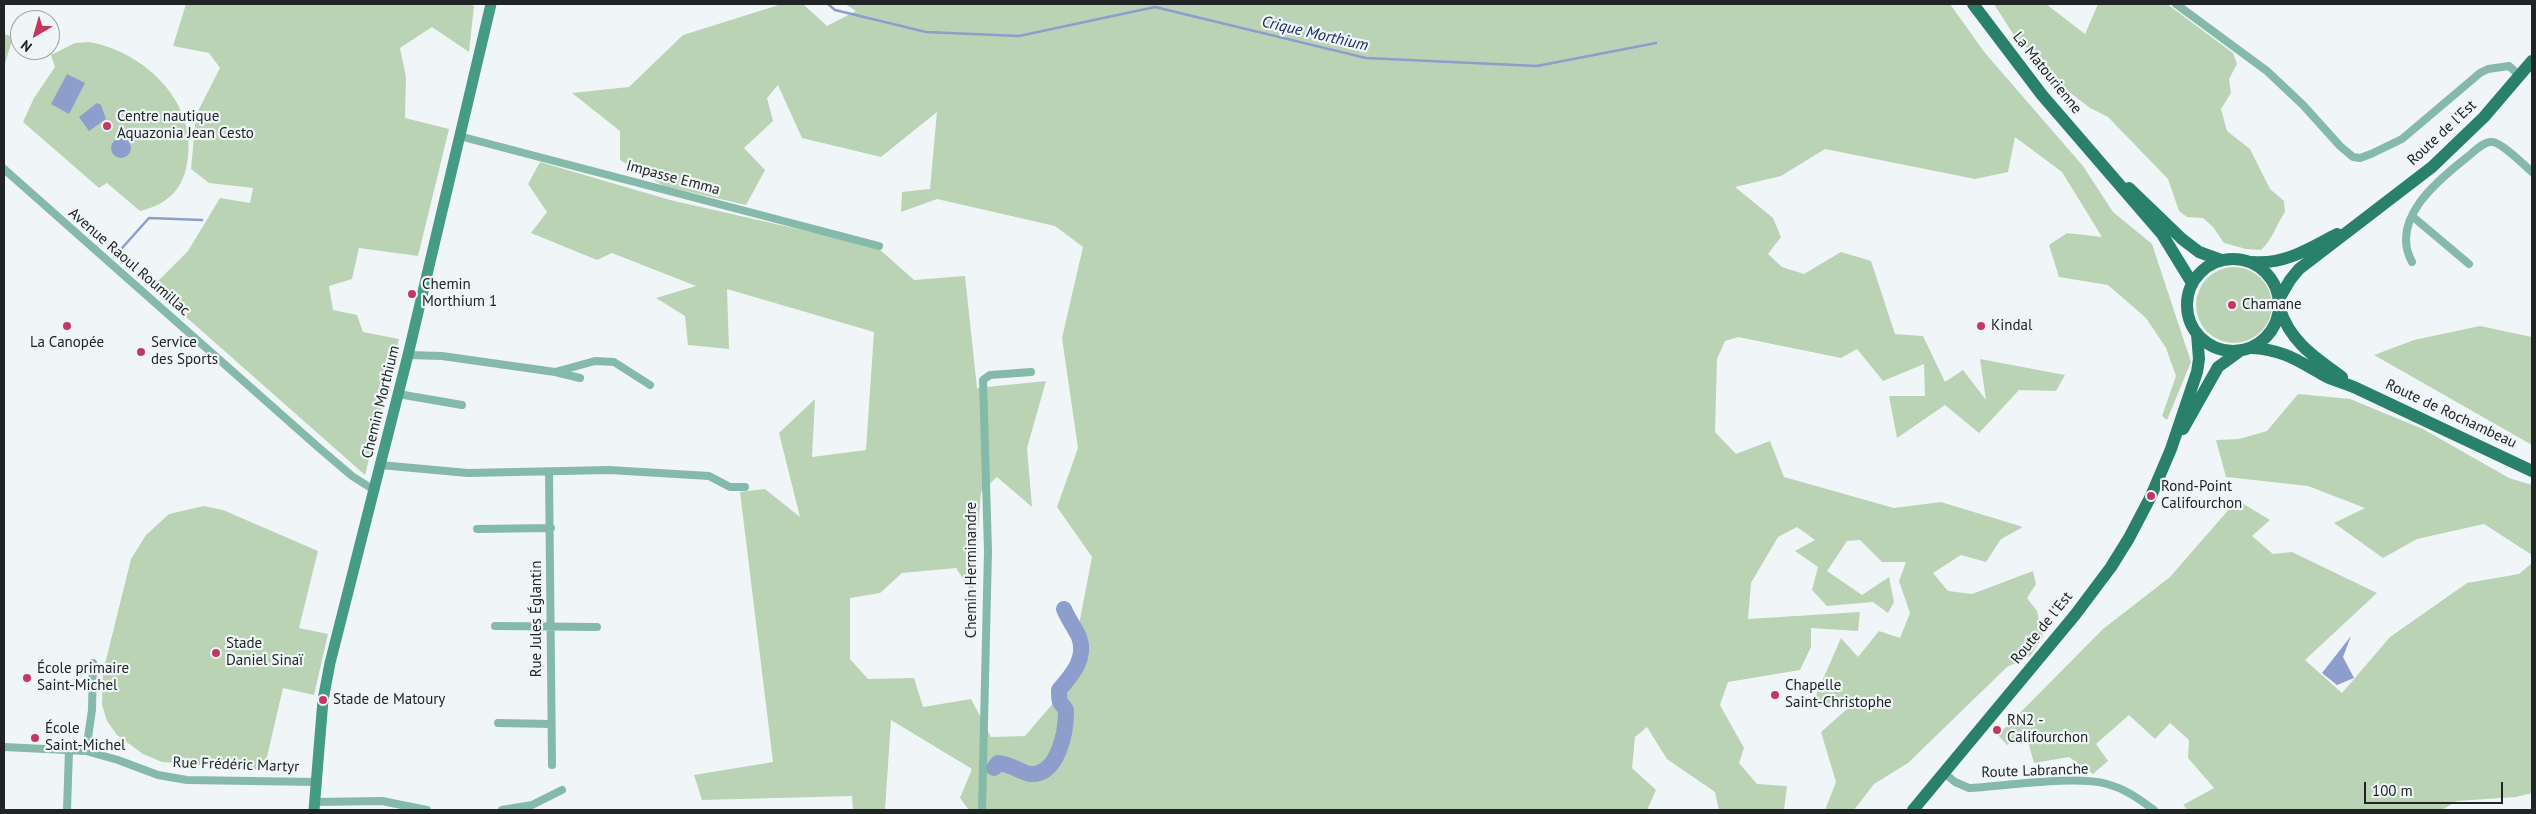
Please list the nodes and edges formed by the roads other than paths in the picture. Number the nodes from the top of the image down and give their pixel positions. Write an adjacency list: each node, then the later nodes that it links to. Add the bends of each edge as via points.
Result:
1 (491, 4): 6 (street, Chemin Morthium)
2 (1973, 4): 7 (main road, La Matourienne, via 2042,95)
3 (2176, 4): 5 (street, via 2266,71 2353,157 2371,154 2402,139 2488,69 2509,66)
4 (2532, 61): 5 (main road, Route de l'Est)
5 (2520, 76): 8 (main road, Route de l'Est)
6 (459, 136): 14 (street, Impasse Emma); 23 (street, Chemin Morthium)
7 (2099, 161): 15 (main road, La Matourienne, via 2182,239 2199,252); 19 (main road, La Matourienne, via 2162,234)
8 (2432, 167): 11 (street); 13 (main road, Route de l'Est)
9 (4, 169): 36 (street, Avenue Raoul Roumillac, via 318,447)
10 (2532, 172): 11 (street, via 2499,144 2492,142 2483,145)
11 (2442, 176): 12 (street, via 2417,205)
12 (2412, 216): 17 (street, via 2406,244); 18 (street)
13 (2365, 218): 16 (main road, Route de l'Est, via 2286,259 2270,263); 20 (main road, Route de l'Est, via 2299,269)
14 (880, 246)
15 (2221, 260): 16 (main road); 19 (main road, via 2204,269)
16 (2249, 261): 20 (main road, via 2269,276 2276,287)
17 (2412, 262)
18 (2469, 264)
19 (2192, 283): 21 (main road, via 2187,296 2187,310)
20 (2279, 304): 22 (main road, via 2277,321 2271,332); 28 (main road, Route de Rochambeau, via 2284,323 2294,338)
21 (2197, 334): 22 (main road, via 2217,348); 31 (main road, Route de l'Est, via 2197,372)
22 (2246, 349): 28 (main road, Route de Rochambeau, via 2278,350 2329,378); 31 (main road, Route de l'Est, via 2218,367)
23 (408, 355): 24 (street, via 442,356); 29 (street, Chemin Morthium)
24 (555, 372): 26 (street); 27 (street, via 595,361 614,362)
25 (1031, 372): 56 (street, Chemin Herminandre, via 990,375 983,380 988,551)
26 (580, 378)
27 (650, 385)
28 (2356, 388): 33 (main road, Route de Rochambeau)
29 (398, 394): 30 (street); 32 (street, Chemin Morthium)
30 (462, 405)
31 (2171, 448): 49 (main road, Route de l'Est, via 2140,518 2111,567)
32 (380, 465): 34 (street, via 468,473); 36 (street, Chemin Morthium)
33 (2532, 470)
34 (549, 473): 35 (street, via 609,470 709,476 730,487); 37 (street, Rue Jules Églantin)
35 (745, 487)
36 (374, 490): 50 (street, Chemin Morthium, via 330,663)
37 (551, 528): 38 (street); 40 (street, Rue Jules Églantin)
38 (477, 529)
39 (495, 626): 40 (street)
40 (550, 627): 41 (street); 44 (street, Rue Jules Églantin)
41 (597, 627)
42 (93, 663): 47 (street, via 92,710)
43 (498, 724): 44 (street)
44 (551, 724): 48 (street, Rue Jules Églantin)
45 (4, 746): 46 (street, Rue Frédéric Martyr)
46 (69, 750): 47 (street, Rue Frédéric Martyr); 53 (street)
47 (86, 751): 50 (street, Rue Frédéric Martyr, via 158,775 187,780)
48 (552, 765)
49 (1944, 773): 57 (main road, Route de l'Est); 58 (street, Route Labranche, via 1969,788 2076,781 2106,784 2134,794)
50 (317, 782): 52 (street, Chemin Morthium)
51 (562, 790): 55 (street, via 532,805)
52 (315, 806): 54 (street, via 382,801)
53 (67, 810)
54 (427, 810)
55 (502, 810)
56 (982, 810)
57 (1913, 810)
58 (2154, 810)

